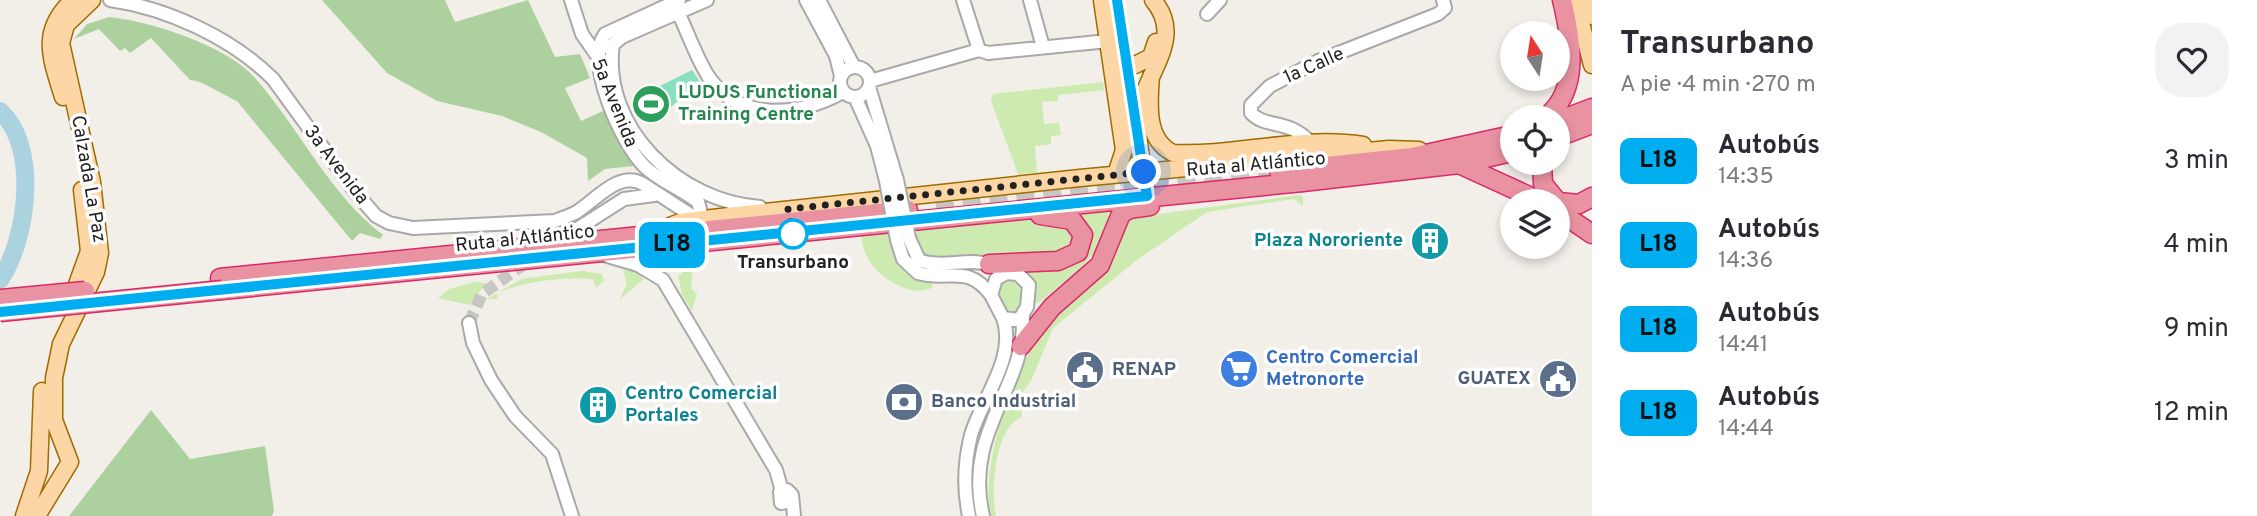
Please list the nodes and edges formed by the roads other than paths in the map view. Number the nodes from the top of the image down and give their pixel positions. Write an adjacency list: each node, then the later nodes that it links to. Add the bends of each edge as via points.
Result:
1 (73, 0): 22 (main road, via 57,17)
2 (92, 0): 22 (main road)
3 (110, 0): 18 (street, 3a Avenida)
4 (571, 0): 27 (street, 5a Avenida, via 582,34)
5 (707, 0): 19 (street)
6 (806, 0): 30 (street, via 836,56)
7 (819, 0): 29 (street)
8 (963, 0): 26 (street)
9 (1030, 0): 25 (street)
10 (1102, 0): 24 (main road)
11 (1143, 0): 24 (main road, via 1157,27 1151,57 1135,65 1123,62)
12 (1153, 0): 31 (main road, via 1165,19 1167,36)
13 (1220, 0): 20 (street)
14 (1443, 0): 40 (street, 1a Calle, via 1445,8 1438,15 1318,61 1270,86 1251,104 1257,120 1290,125)
15 (1562, 0): 34 (highway, via 1570,40 1570,74)
16 (1575, 0): 28 (main road)
17 (1587, 0): 21 (main road)
18 (152, 5): 51 (street, 3a Avenida, via 258,65 356,193 376,216 389,223 413,228 555,221 575,213 612,186 631,180)
19 (679, 6): 23 (street); 27 (street, via 605,34 598,43); 33 (street, via 706,72 720,90 741,104 785,113)
20 (1208, 14)
21 (1592, 16)
22 (56, 34): 75 (main road, Calzada La Paz, via 51,57 79,168 89,251 44,373); 76 (main road, Calzada La Paz, via 92,182 100,253 96,272 61,344 54,379 54,420)
23 (613, 44): 27 (street); 56 (street, 5a Avenida, via 611,69 616,90 639,139 656,161 722,202)
24 (1109, 46): 25 (street); 47 (main road, via 1124,150)
25 (1043, 47): 26 (street)
26 (979, 50): 32 (street)
27 (598, 57): 59 (street, 5a Avenida, via 606,93 632,150 663,182 698,202)
28 (1592, 65)
29 (854, 67): 30 (street); 32 (street, via 865,71)
30 (841, 76): 33 (street)
31 (1152, 76): 40 (main road, via 1154,131 1163,148 1173,153); 46 (main road, via 1138,122)
32 (870, 84): 33 (street, via 866,93); 48 (street)
33 (849, 95): 48 (street)
34 (1556, 105)
35 (1592, 108): 37 (highway)
36 (1592, 124): 38 (highway)
37 (1570, 125)
38 (1570, 129)
39 (1500, 138): 42 (highway, Ruta al Atlántico)
40 (1310, 142): 41 (main road)
41 (1389, 149): 42 (main road, Ruta al Atlántico); 46 (main road, Ruta al Atlántico)
42 (1440, 152): 45 (highway, Ruta al Atlántico)
43 (1500, 155): 44 (highway, Ruta al Atlántico)
44 (1459, 164): 49 (highway); 50 (highway, Ruta al Atlántico)
45 (1279, 171)
46 (1144, 172): 47 (main road, Ruta al Atlántico); 52 (main road)
47 (1116, 174): 56 (main road, Ruta al Atlántico)
48 (891, 181): 63 (street, bridge)
49 (1514, 189)
50 (1170, 194): 52 (highway, Ruta al Atlántico); 69 (highway, via 1154,205 1124,212 1100,265)
51 (654, 195): 59 (street, 3a Avenida); 60 (street, via 624,199)
52 (1147, 196): 57 (highway, Ruta al Atlántico)
53 (1592, 197): 54 (highway)
54 (1570, 203)
55 (936, 207): 62 (highway, Ruta al Atlántico)
56 (788, 209): 59 (main road, Ruta al Atlántico)
57 (1005, 212): 64 (highway, Ruta al Atlántico); 65 (highway, via 1072,220 1083,235 1078,252 1070,258)
58 (1570, 219): 61 (highway)
59 (701, 220): 62 (main road, Ruta al Atlántico, via 680,222)
60 (577, 229)
61 (1592, 234)
62 (644, 236): 66 (highway, Ruta al Atlántico)
63 (903, 239): 65 (street, via 919,260 928,264); 67 (street, via 903,259 918,273 970,276)
64 (598, 253): 66 (highway, Ruta al Atlántico); 77 (street, via 653,272 674,294 704,354 776,470 782,491 791,492)
65 (1007, 268): 67 (street, via 996,279); 71 (street, via 1025,278 1028,285)
66 (221, 284): 68 (highway, Ruta al Atlántico, bridge); 70 (highway, Ruta al Atlántico, bridge)
67 (991, 295): 72 (street)
68 (0, 299)
69 (1052, 307): 71 (highway); 74 (highway)
70 (0, 312)
71 (1023, 317): 72 (street, via 1015,321); 74 (street)
72 (1003, 318): 81 (street, via 1007,333 1004,355 979,412 967,455 964,486)
73 (469, 323): 80 (street, via 473,344 491,380 515,416 552,454)
74 (1021, 346): 82 (street, via 984,440 978,481)
75 (39, 462): 76 (main road, via 54,453); 78 (main road, Calzada La Paz)
76 (70, 462): 79 (main road)
77 (789, 509)
78 (24, 516)
79 (37, 516)
80 (572, 516)
81 (969, 516)
82 (983, 516)

